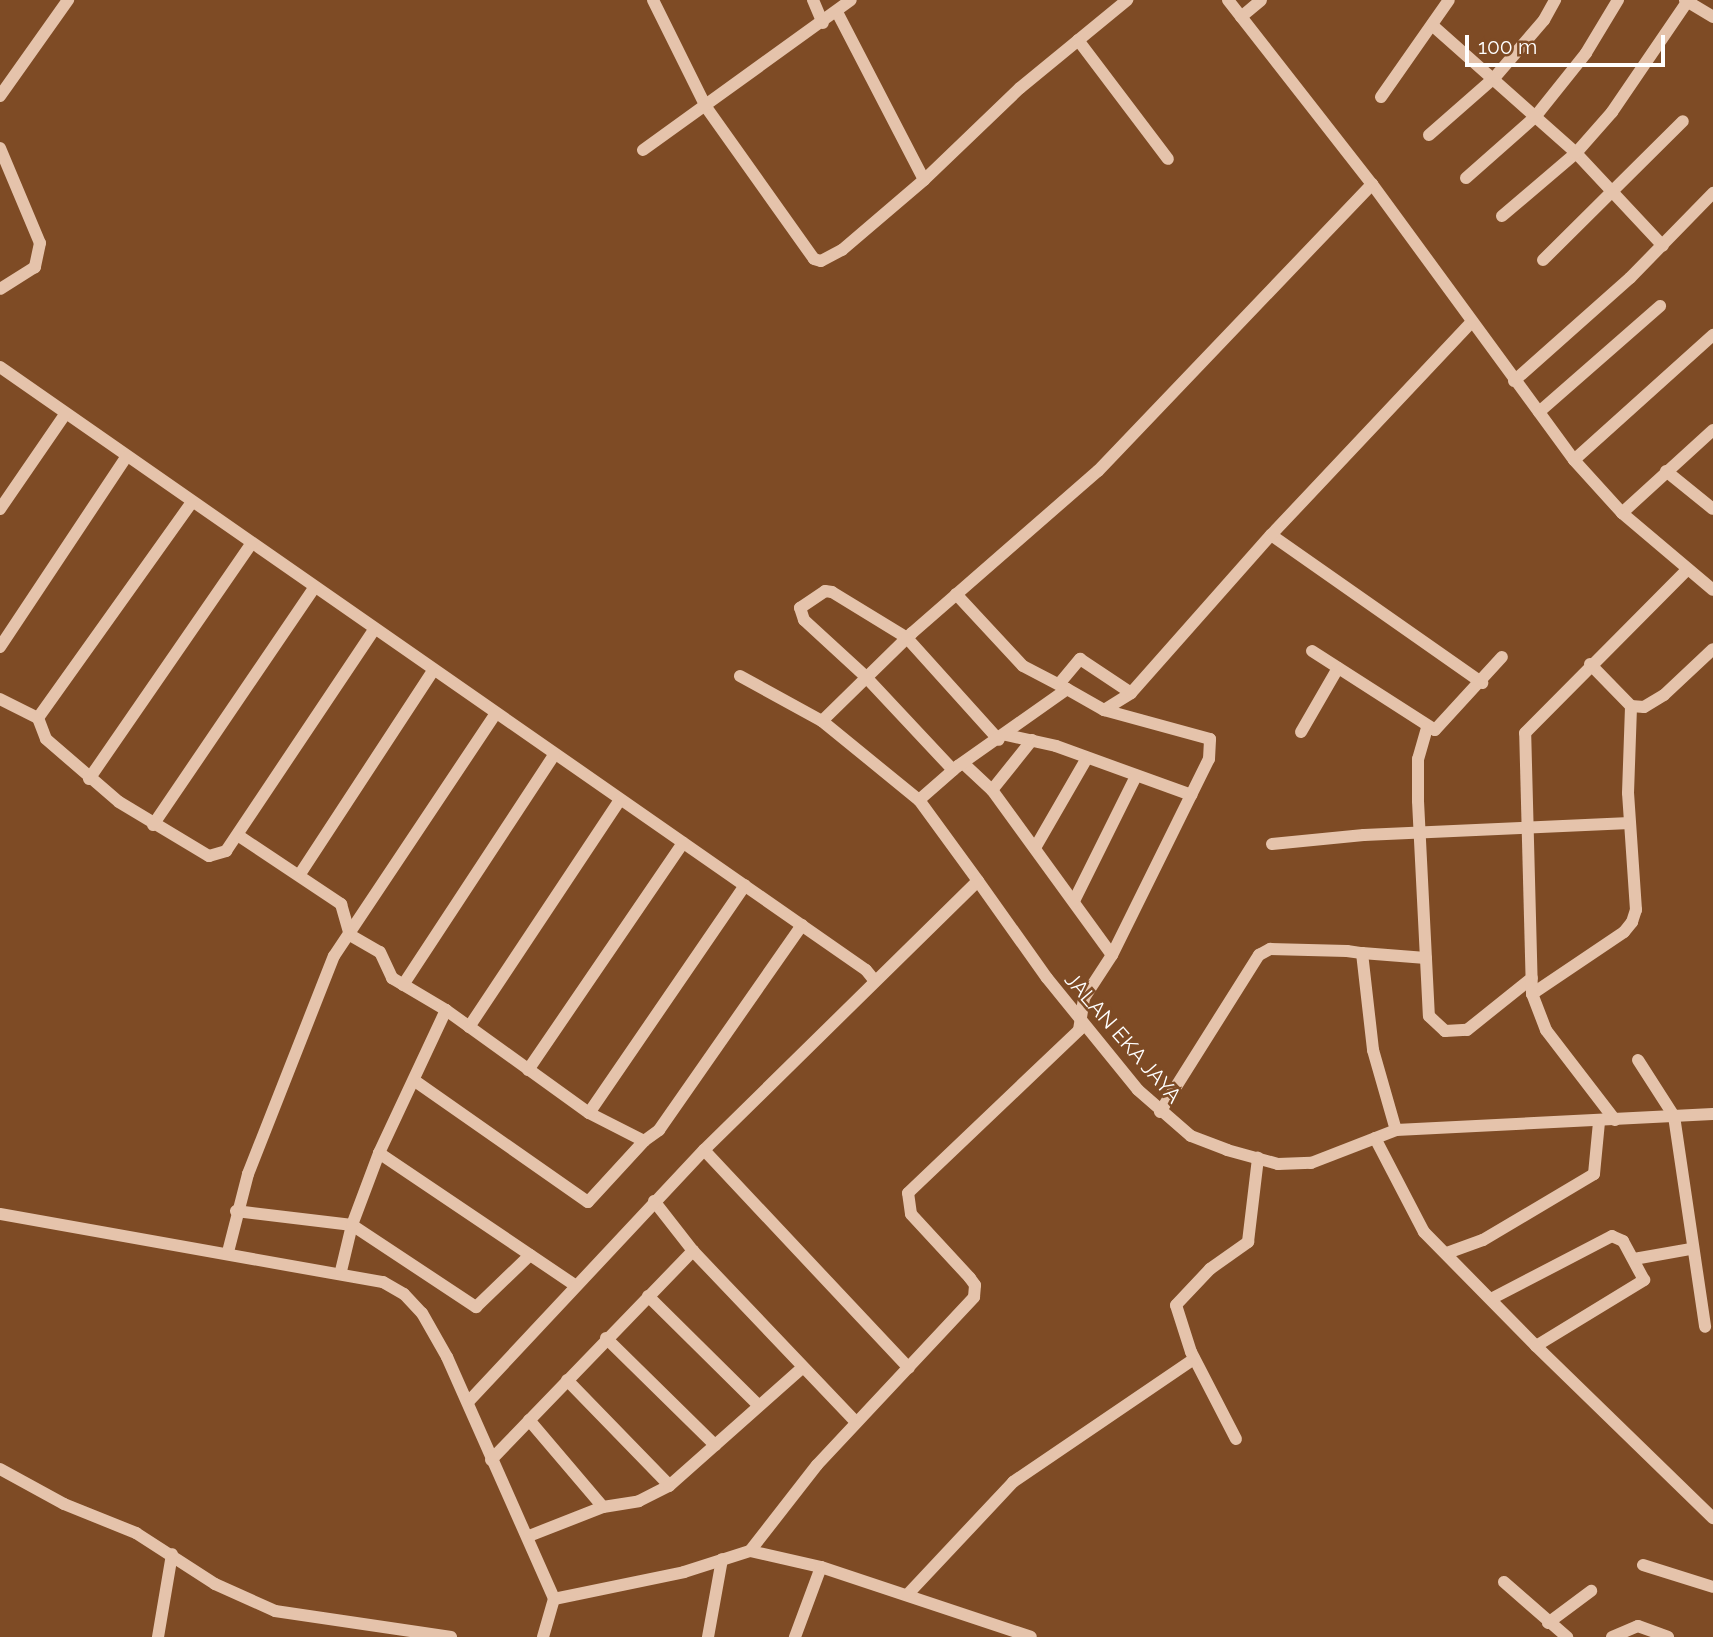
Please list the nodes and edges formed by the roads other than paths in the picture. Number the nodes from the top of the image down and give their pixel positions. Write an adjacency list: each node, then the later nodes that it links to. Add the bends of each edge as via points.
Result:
1 (68, 0): 19 (street)
2 (653, 0): 21 (street)
3 (813, 0): 15 (street)
4 (852, 0): 12 (street)
5 (1127, 0): 17 (street)
6 (1228, 0): 14 (street)
7 (1261, 0): 14 (street)
8 (1449, 0): 16 (street)
9 (1555, 0): 18 (street)
10 (1618, 0): 22 (street, via 1587,53)
11 (1686, 1): 13 (street); 27 (street, via 1612,112)
12 (837, 12): 15 (street); 30 (street)
13 (1713, 16)
14 (1241, 17): 31 (street)
15 (823, 23): 21 (street)
16 (1432, 24): 18 (street); 20 (street)
17 (1078, 40): 28 (street); 30 (street)
18 (1494, 77): 22 (street); 24 (street)
19 (0, 96)
20 (1381, 97)
21 (706, 107): 26 (street); 30 (street, via 814,259 827,260 842,250)
22 (1535, 117): 27 (street); 29 (street)
23 (1683, 121): 33 (street)
24 (1429, 135)
25 (0, 148): 37 (street, via 34,221 40,250 35,267)
26 (643, 150)
27 (1576, 153): 33 (street); 34 (street)
28 (1168, 159)
29 (1466, 178)
30 (924, 180)
31 (1371, 184): 39 (street); 58 (street, via 1098,471)
32 (1713, 193): 35 (street)
33 (1613, 194): 35 (street); 36 (street)
34 (1502, 216)
35 (1663, 246): 42 (street)
36 (1543, 260)
37 (0, 289)
38 (1660, 306): 43 (street)
39 (1471, 323): 42 (street); 53 (street)
40 (1713, 335): 47 (street)
41 (2, 371): 44 (street)
42 (1514, 381): 43 (street)
43 (1539, 412): 47 (street)
44 (66, 413): 46 (street); 50 (street)
45 (1712, 432): 48 (street)
46 (127, 456): 49 (street); 61 (street)
47 (1574, 460): 52 (street)
48 (1666, 471): 51 (street); 52 (street)
49 (192, 502): 54 (street); 77 (street)
50 (0, 509)
51 (1713, 509)
52 (1622, 513): 55 (street)
53 (1271, 535): 70 (street); 72 (street)
54 (251, 544): 56 (street); 87 (street)
55 (1687, 570): 57 (street); 65 (street)
56 (314, 588): 59 (street); 93 (street)
57 (1713, 590)
58 (956, 594): 60 (street); 71 (street, via 1023,666)
59 (374, 630): 67 (street); 96 (street)
60 (907, 638): 69 (street); 69 (street, via 832,592 825,591 800,608 804,620); 81 (street)
61 (0, 647)
62 (1713, 649): 74 (street, via 1664,695 1644,707)
63 (1312, 651): 66 (street)
64 (1502, 657): 70 (street)
65 (1590, 664): 74 (street); 94 (street, via 1525,733)
66 (1338, 668): 79 (street); 80 (street)
67 (432, 671): 76 (street); 100 (street)
68 (740, 676): 78 (street, JALAN EKA JAYA)
69 (865, 676): 78 (street); 85 (street)
70 (1482, 682): 79 (street, via 1444,725)
71 (1063, 687): 72 (street, via 1080,659); 75 (street); 81 (street)
72 (1131, 693): 75 (street)
73 (0, 699): 77 (street)
74 (1631, 706): 92 (street)
75 (1104, 710): 89 (street, via 1210,739 1209,759)
76 (495, 715): 83 (street); 105 (street)
77 (38, 718): 87 (street, via 46,739)
78 (822, 721): 91 (street, JALAN EKA JAYA)
79 (1427, 728): 95 (street, via 1418,759)
80 (1301, 732)
81 (1002, 737): 82 (street); 85 (street)
82 (1032, 740): 84 (street); 88 (street)
83 (554, 755): 90 (street); 111 (street)
84 (1087, 758): 86 (street); 99 (street)
85 (958, 767): 88 (street); 91 (street)
86 (1136, 776): 89 (street); 103 (street)
87 (89, 779): 93 (street)
88 (992, 790): 99 (street)
89 (1191, 795): 107 (street)
90 (620, 800): 97 (street); 115 (street)
91 (919, 800): 101 (street, JALAN EKA JAYA)
92 (1630, 823): 94 (street); 112 (street, via 1636,895 1632,922)
93 (153, 825): 96 (street, via 209,856 226,851)
94 (1529, 827): 95 (street); 109 (street)
95 (1420, 833): 98 (street); 108 (street)
96 (239, 836): 100 (street)
97 (683, 843): 102 (street); 117 (street)
98 (1272, 844)
99 (1035, 848): 103 (street)
100 (300, 874): 105 (street, via 341,904)
101 (978, 881): 110 (street); 114 (street, JALAN EKA JAYA)
102 (745, 885): 104 (street); 119 (street)
103 (1074, 901): 107 (street)
104 (802, 925): 110 (street); 127 (street, via 659,1130)
105 (349, 929): 111 (street, via 353,939 380,952 388,974); 132 (street, via 268,1120)
106 (1362, 953): 108 (street); 120 (street, via 1270,949 1259,955); 125 (street, via 1373,1050)
107 (1112, 956): 114 (street, via 1084,998)
108 (1426, 958): 109 (street, via 1429,1016 1444,1031 1468,1030)
109 (1532, 978): 112 (street)
110 (874, 981): 128 (street)
111 (403, 985): 113 (street)
112 (1532, 994): 123 (street, via 1546,1030)
113 (446, 1010): 115 (street); 118 (street)
114 (1083, 1023): 120 (street, JALAN EKA JAYA); 150 (street, via 908,1193 911,1214 975,1285 968,1305)
115 (468, 1027): 117 (street)
116 (1638, 1060): 122 (street)
117 (528, 1070): 119 (street)
118 (415, 1080): 127 (street, via 588,1202); 129 (street)
119 (589, 1112): 127 (street)
120 (1160, 1112): 130 (street, JALAN EKA JAYA, via 1191,1136)
121 (1713, 1114): 122 (street, JALAN EKA JAYA)
122 (1674, 1116): 123 (street, JALAN EKA JAYA); 135 (street)
123 (1615, 1120): 124 (street, JALAN EKA JAYA)
124 (1599, 1122): 125 (street, JALAN EKA JAYA); 138 (street, via 1594,1174 1472,1246)
125 (1396, 1130): 126 (street, JALAN EKA JAYA)
126 (1374, 1138): 130 (street, JALAN EKA JAYA, via 1311,1163 1278,1164); 138 (street, via 1409,1209 1434,1245)
127 (644, 1141)
128 (704, 1150): 131 (street); 150 (street)
129 (379, 1153): 134 (street); 139 (street)
130 (1258, 1158): 148 (street, via 1248,1242 1210,1269 1176,1305)
131 (654, 1201): 136 (street); 142 (street)
132 (236, 1212): 134 (street); 137 (street)
133 (0, 1214): 137 (street)
134 (352, 1225): 139 (street, via 469,1306 482,1305); 141 (street)
135 (1691, 1249): 140 (street); 145 (street)
136 (693, 1251): 143 (street); 149 (street)
137 (228, 1252): 141 (street)
138 (1447, 1253): 144 (street)
139 (530, 1255): 142 (street)
140 (1634, 1259): 144 (street, via 1623,1241 1612,1236); 147 (street, via 1644,1280 1641,1286)
141 (341, 1271): 152 (street, via 383,1282 404,1294 422,1313)
142 (575, 1285): 152 (street)
143 (648, 1296): 146 (street); 153 (street)
144 (1491, 1299): 147 (street)
145 (1705, 1327)
146 (606, 1338): 151 (street); 157 (street)
147 (1536, 1346): 162 (street)
148 (1194, 1359): 156 (street); 172 (street, via 1013,1482)
149 (803, 1367): 153 (street); 155 (street)
150 (909, 1368): 155 (street)
151 (567, 1380): 154 (street); 160 (street)
152 (469, 1401): 158 (street)
153 (758, 1405): 157 (street)
154 (529, 1420): 158 (street); 161 (street)
155 (856, 1422): 164 (street)
156 (1236, 1439)
157 (715, 1445): 160 (street)
158 (491, 1460): 163 (street)
159 (0, 1469): 165 (street)
160 (668, 1484): 161 (street, via 639,1501)
161 (603, 1507): 163 (street)
162 (1713, 1518)
163 (529, 1536): 173 (street)
164 (750, 1550): 166 (street); 168 (street)
165 (172, 1554): 174 (street, via 243,1599 275,1611); 177 (street)
166 (722, 1559): 173 (street); 180 (street)
167 (1643, 1566): 170 (street)
168 (821, 1567): 172 (street); 181 (street)
169 (1504, 1582): 175 (street)
170 (1713, 1587)
171 (1591, 1591): 175 (street)
172 (908, 1594): 182 (street)
173 (554, 1599): 179 (street)
174 (340, 1623): 176 (street); 178 (street)
175 (1548, 1623): 183 (street)
176 (444, 1636)
177 (158, 1637)
178 (338, 1637)
179 (543, 1637)
180 (708, 1637)
181 (795, 1637)
182 (1031, 1637)
183 (1567, 1637)
184 (1612, 1637): 185 (street, via 1638,1626)
185 (1668, 1637)

